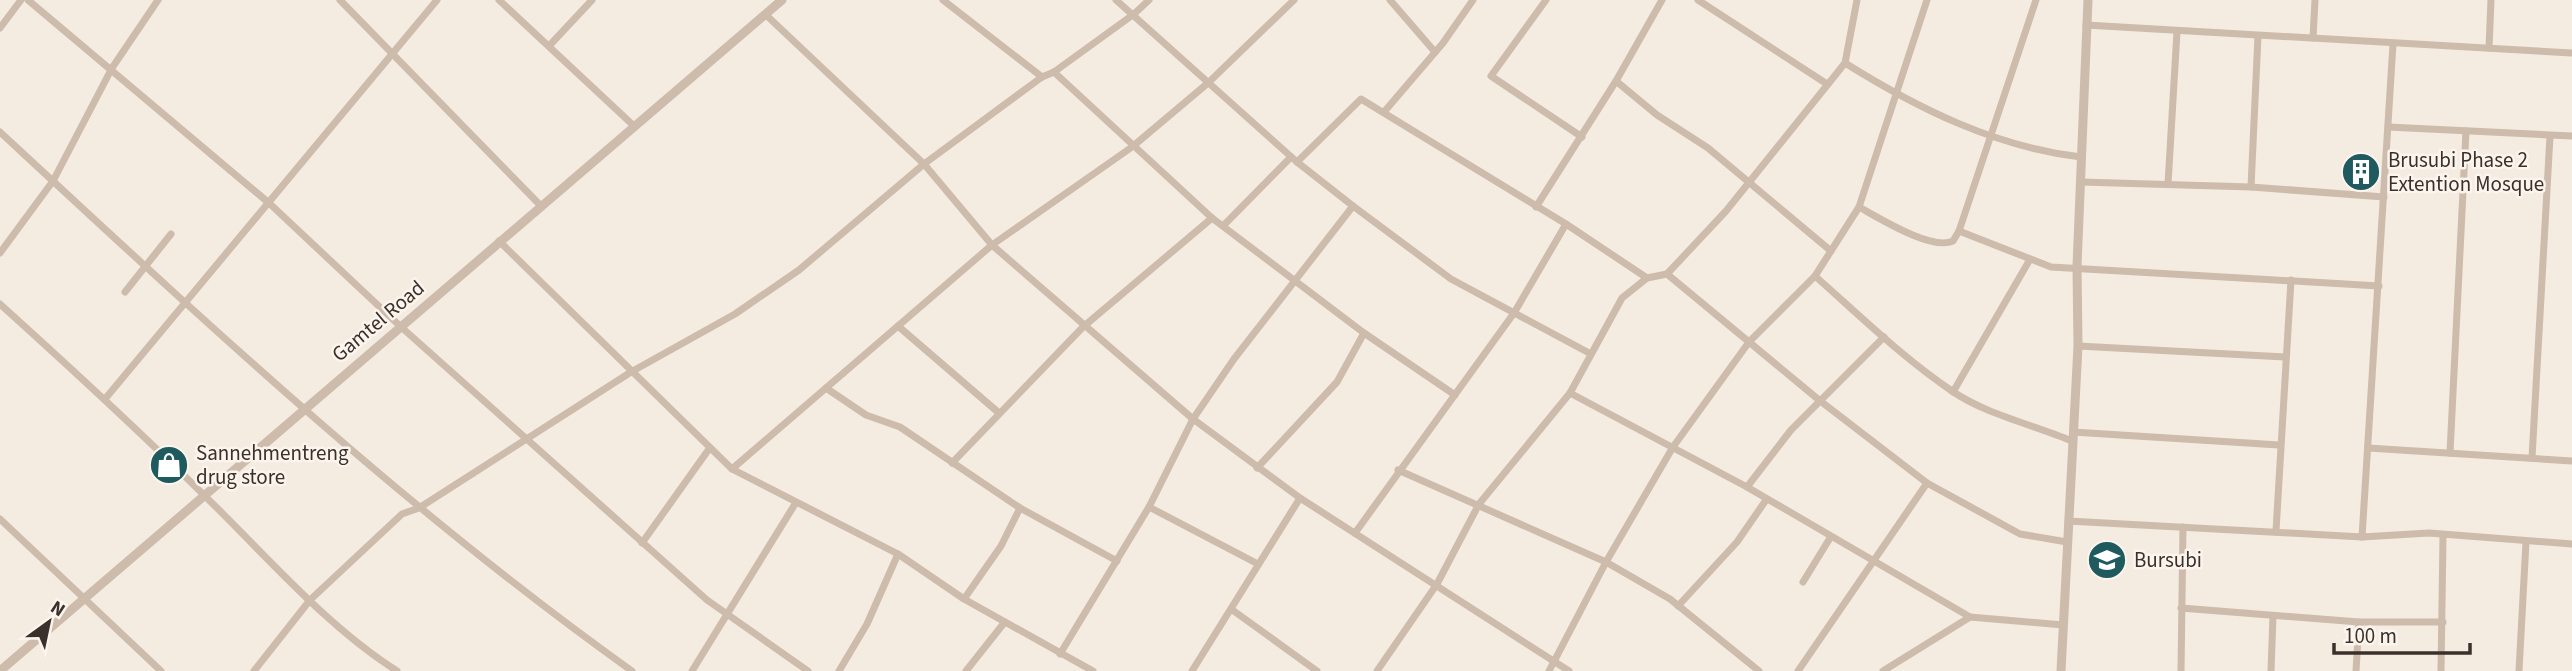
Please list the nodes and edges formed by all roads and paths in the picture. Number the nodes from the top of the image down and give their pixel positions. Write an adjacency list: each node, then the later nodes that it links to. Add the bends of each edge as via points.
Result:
1 (21, 0): 27 (street)
2 (28, 0): 38 (street)
3 (158, 0): 38 (street)
4 (340, 0): 36 (street)
5 (437, 0): 36 (street)
6 (499, 0): 32 (street)
7 (592, 0): 32 (street)
8 (782, 0): 24 (street, Gamtel Road)
9 (943, 0): 40 (street)
10 (1116, 0): 25 (street)
11 (1149, 0): 25 (street)
12 (1294, 0): 42 (street)
13 (1390, 0): 34 (street)
14 (1473, 0): 34 (street)
15 (1546, 0): 52 (street, via 1491,76)
16 (1662, 0): 41 (street)
17 (1698, 0): 43 (street)
18 (1857, 0): 37 (street)
19 (1927, 0): 44 (street)
20 (2036, 0): 53 (street)
21 (2088, 0): 26 (street)
22 (2315, 0): 30 (street)
23 (2491, 0): 33 (street)
24 (765, 14): 46 (street, Gamtel Road); 57 (street)
25 (1134, 15): 39 (street); 42 (street)
26 (2086, 25): 28 (street); 55 (street)
27 (0, 28)
28 (2177, 32): 29 (street); 61 (street)
29 (2258, 36): 30 (street); 62 (street)
30 (2313, 38): 31 (street)
31 (2393, 44): 33 (street); 47 (street)
32 (549, 46): 46 (street)
33 (2489, 48): 35 (street)
34 (1435, 52): 45 (street)
35 (2572, 53)
36 (393, 54): 64 (street); 65 (street)
37 (1845, 63): 43 (street); 44 (street)
38 (113, 68): 58 (street); 64 (street)
39 (1054, 72): 40 (street); 54 (street)
40 (1042, 77): 57 (street)
41 (1616, 82): 52 (street); 59 (street)
42 (1209, 83): 54 (street); 56 (street)
43 (1827, 84): 59 (street)
44 (1897, 95): 53 (street); 68 (street)
45 (1384, 112): 56 (street, via 1361,99); 67 (street)
46 (634, 126): 65 (street, Gamtel Road)
47 (2388, 127): 48 (street); 63 (street)
48 (2466, 131): 50 (street); 116 (street)
49 (0, 132): 58 (street)
50 (2550, 136): 51 (street); 117 (street)
51 (2572, 136)
52 (1582, 137): 67 (street)
53 (1990, 137): 55 (street); 72 (street)
54 (1132, 147): 69 (street); 75 (street)
55 (2081, 157): 60 (street)
56 (1294, 160): 66 (street); 71 (street)
57 (924, 164): 75 (street); 100 (street, via 799,270 735,314)
58 (52, 181): 77 (street); 80 (street)
59 (1747, 182): 76 (street); 81 (street)
60 (2081, 182): 61 (street); 79 (street)
61 (2168, 184): 62 (street)
62 (2251, 187): 63 (street)
63 (2384, 197): 86 (street)
64 (269, 203): 88 (street); 91 (street)
65 (541, 206): 74 (street, Gamtel Road)
66 (1353, 206): 84 (street); 90 (street, via 1451,279)
67 (1536, 207): 70 (street)
68 (1859, 207): 72 (street, via 1908,233 1941,243 1953,241); 76 (street)
69 (1212, 218): 71 (street); 93 (street)
70 (1566, 224): 83 (street); 90 (street)
71 (1224, 225): 84 (street)
72 (1959, 231): 78 (street)
73 (171, 234): 80 (street)
74 (499, 242): 91 (street, Gamtel Road); 100 (street)
75 (992, 245): 92 (street); 93 (street)
76 (1831, 251): 82 (street)
77 (0, 253)
78 (2029, 261): 79 (street, via 2051,267); 102 (street)
79 (2077, 266): 85 (street); 97 (street)
80 (148, 267): 87 (street); 88 (street)
81 (1667, 274): 83 (street); 96 (street)
82 (1815, 276): 95 (street); 96 (street)
83 (1647, 278): 98 (street, via 1622,298)
84 (1295, 279): 94 (street); 109 (street)
85 (2291, 280): 86 (street); 99 (street)
86 (2379, 286): 114 (street)
87 (125, 292)
88 (184, 300): 105 (street); 107 (street)
89 (0, 304): 105 (street)
90 (1514, 313): 98 (street); 104 (street)
91 (400, 326): 107 (street, Gamtel Road); 111 (street)
92 (898, 326): 101 (street); 108 (street)
93 (1083, 327): 108 (street); 109 (street)
94 (1364, 332): 104 (street); 120 (street, via 1337,382)
95 (1884, 337): 102 (street); 106 (street)
96 (1749, 342): 106 (street); 113 (street)
97 (2078, 345): 99 (street); 110 (street)
98 (1591, 354): 103 (street)
99 (2285, 357): 112 (street)
100 (631, 372): 111 (street); 115 (street)
101 (826, 388): 119 (street, via 866,415 900,427); 121 (street)
102 (1953, 392): 110 (street, via 1990,412)
103 (1570, 393): 113 (street); 129 (street)
104 (1455, 395): 122 (street)
105 (105, 399): 125 (street)
106 (1819, 400): 123 (street); 124 (street)
107 (302, 409): 125 (street, Gamtel Road); 131 (street)
108 (999, 413): 119 (street)
109 (1193, 419): 120 (street); 130 (street)
110 (2073, 436): 112 (street); 134 (street)
111 (528, 441): 131 (street); 143 (street)
112 (2279, 445): 136 (street)
113 (1673, 447): 124 (street); 148 (street)
114 (2368, 448): 116 (street); 138 (street)
115 (709, 449): 121 (street); 143 (street)
116 (2450, 453): 117 (street)
117 (2532, 458): 118 (street)
118 (2572, 461)
119 (952, 463): 132 (street)
120 (1257, 468): 126 (street)
121 (732, 469): 128 (street)
122 (1398, 470): 129 (street); 137 (street)
123 (1927, 483): 141 (street, via 2020,534); 147 (street)
124 (1747, 487): 127 (street)
125 (204, 494): 152 (street, Gamtel Road); 154 (street)
126 (1300, 498): 137 (street); 149 (street)
127 (1766, 500): 140 (street); 155 (street, via 1737,542)
128 (795, 504): 145 (street); 158 (street)
129 (1479, 504): 148 (street); 151 (street)
130 (1149, 507): 146 (street); 149 (street)
131 (419, 508): 154 (street, via 402,514); 171 (street)
132 (1020, 508): 146 (street); 153 (street, via 1001,546)
133 (0, 519): 152 (street)
134 (2068, 521): 135 (street); 141 (street)
135 (2183, 527): 136 (street); 156 (street)
136 (2276, 531): 138 (street)
137 (1355, 533): 151 (street)
138 (2362, 537): 139 (street, via 2429,533)
139 (2444, 537): 142 (street); 162 (street)
140 (1830, 538): 147 (street); 150 (street)
141 (2067, 542): 164 (street)
142 (2526, 542): 144 (street); 190 (street)
143 (642, 544): 158 (street)
144 (2572, 544)
145 (898, 554): 153 (street); 174 (street, via 867,624)
146 (1117, 561): 165 (street)
147 (1874, 561): 160 (street); 183 (street)
148 (1606, 562): 155 (street); 166 (street)
149 (1258, 564): 157 (street)
150 (1803, 582)
151 (1437, 584): 166 (street); 179 (street)
152 (83, 598): 167 (street, Gamtel Road); 168 (street)
153 (964, 599): 163 (street)
154 (310, 600): 169 (street); 170 (street)
155 (1678, 606): 182 (street)
156 (2180, 608): 159 (street); 186 (street)
157 (1231, 609): 177 (street); 178 (street)
158 (728, 614): 172 (street); 173 (street)
159 (2273, 616): 161 (street); 187 (street)
160 (1970, 617): 164 (street); 184 (street)
161 (2359, 622): 162 (street); 188 (street)
162 (2443, 622): 189 (street)
163 (1004, 623): 165 (street); 175 (street)
164 (2063, 625): 185 (street)
165 (1060, 654): 176 (street)
166 (1556, 661): 180 (street); 181 (street)
167 (0, 671)
168 (160, 671)
169 (254, 671)
170 (397, 671)
171 (632, 671)
172 (692, 671)
173 (808, 671)
174 (839, 671)
175 (966, 671)
176 (1093, 671)
177 (1192, 671)
178 (1317, 671)
179 (1377, 671)
180 (1549, 671)
181 (1569, 671)
182 (1759, 671)
183 (1798, 671)
184 (1883, 671)
185 (2061, 671)
186 (2180, 671)
187 (2271, 671)
188 (2356, 671)
189 (2441, 671)
190 (2519, 671)

